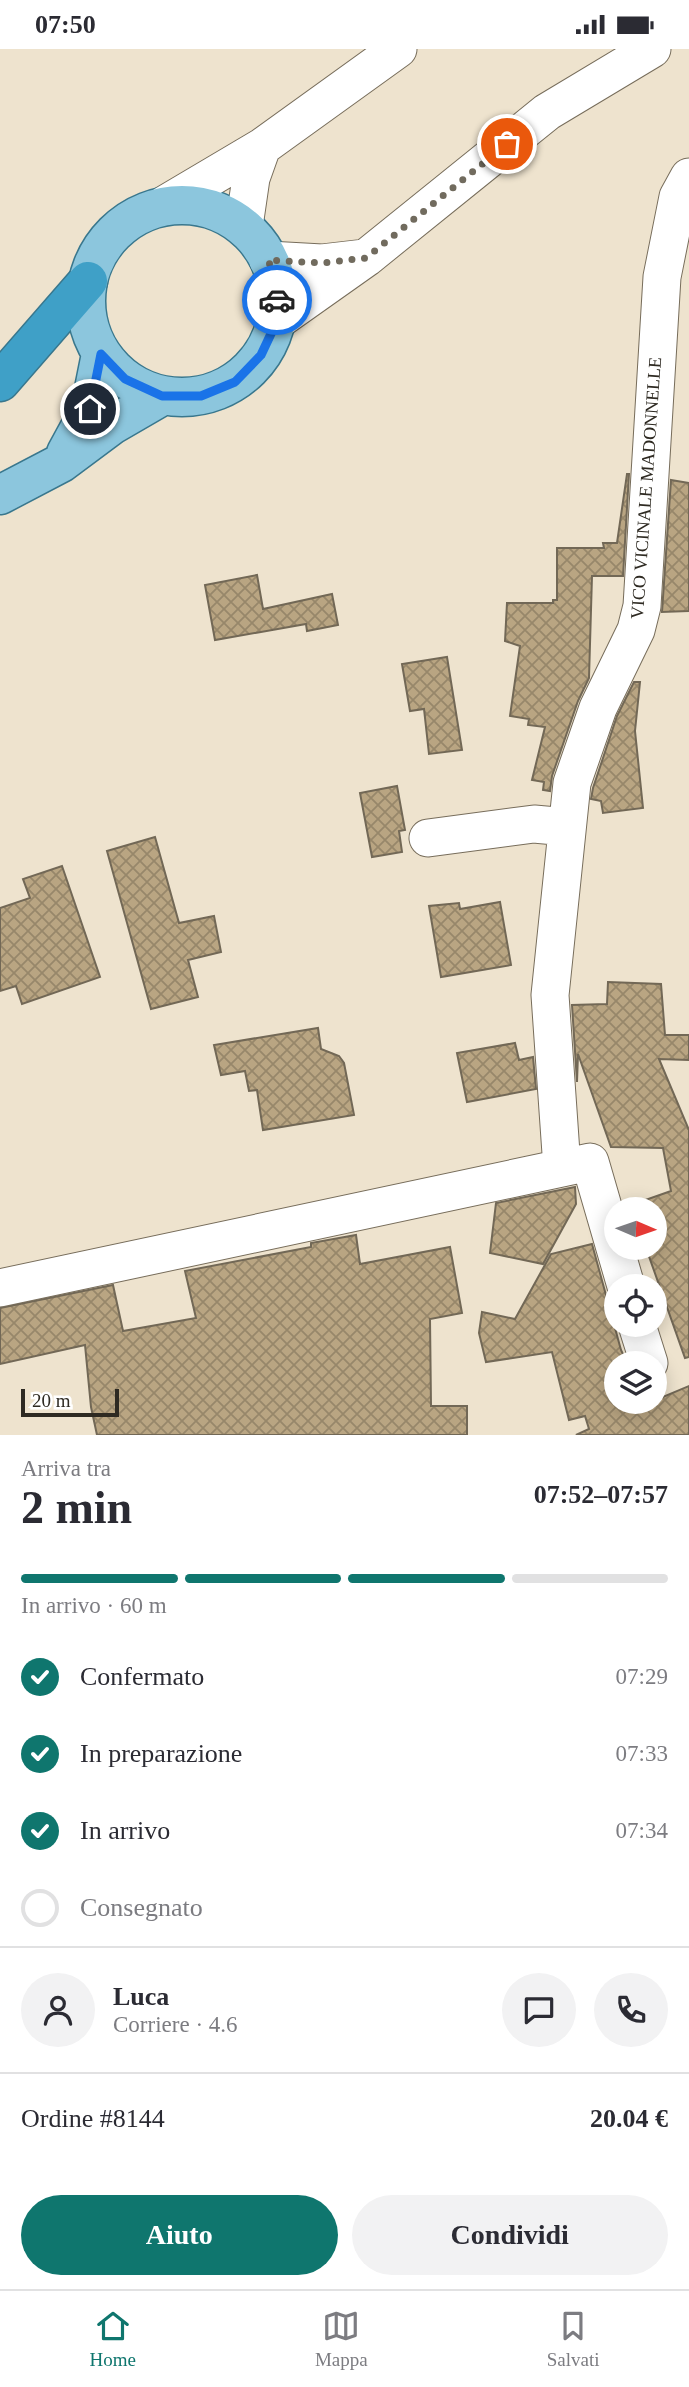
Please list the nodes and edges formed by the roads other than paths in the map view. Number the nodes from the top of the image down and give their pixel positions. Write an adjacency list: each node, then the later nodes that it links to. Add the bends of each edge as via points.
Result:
1 (398, 49): 3 (street)
2 (652, 49): 7 (street, via 547,112)
3 (262, 147): 5 (street); 6 (street, via 251,178)
4 (689, 177): 16 (street, VICO VICINALE MADONNELLE, via 678,197 662,277 642,606 572,783)
5 (163, 205): 6 (main road, via 191,204 222,212); 9 (main road, via 129,219 105,243)
6 (244, 226): 8 (main road)
7 (366, 258): 8 (street, via 322,263); 10 (street)
8 (268, 260): 10 (main road, via 277,282)
9 (88, 281): 11 (main road, via 88,321); 12 (highway)
10 (277, 321): 13 (main road, via 261,355 235,382 201,396)
11 (101, 354): 13 (main road, via 125,379); 14 (main road, via 90,409)
12 (0, 383)
13 (162, 396): 14 (main road)
14 (61, 463): 15 (main road)
15 (0, 495)
16 (568, 827): 17 (street, via 534,824); 18 (street, VICO VICINALE MADONNELLE, via 550,995)
17 (428, 838)
18 (562, 1168): 19 (street, via 590,1162); 20 (street)
19 (623, 1274)
20 (0, 1288)

